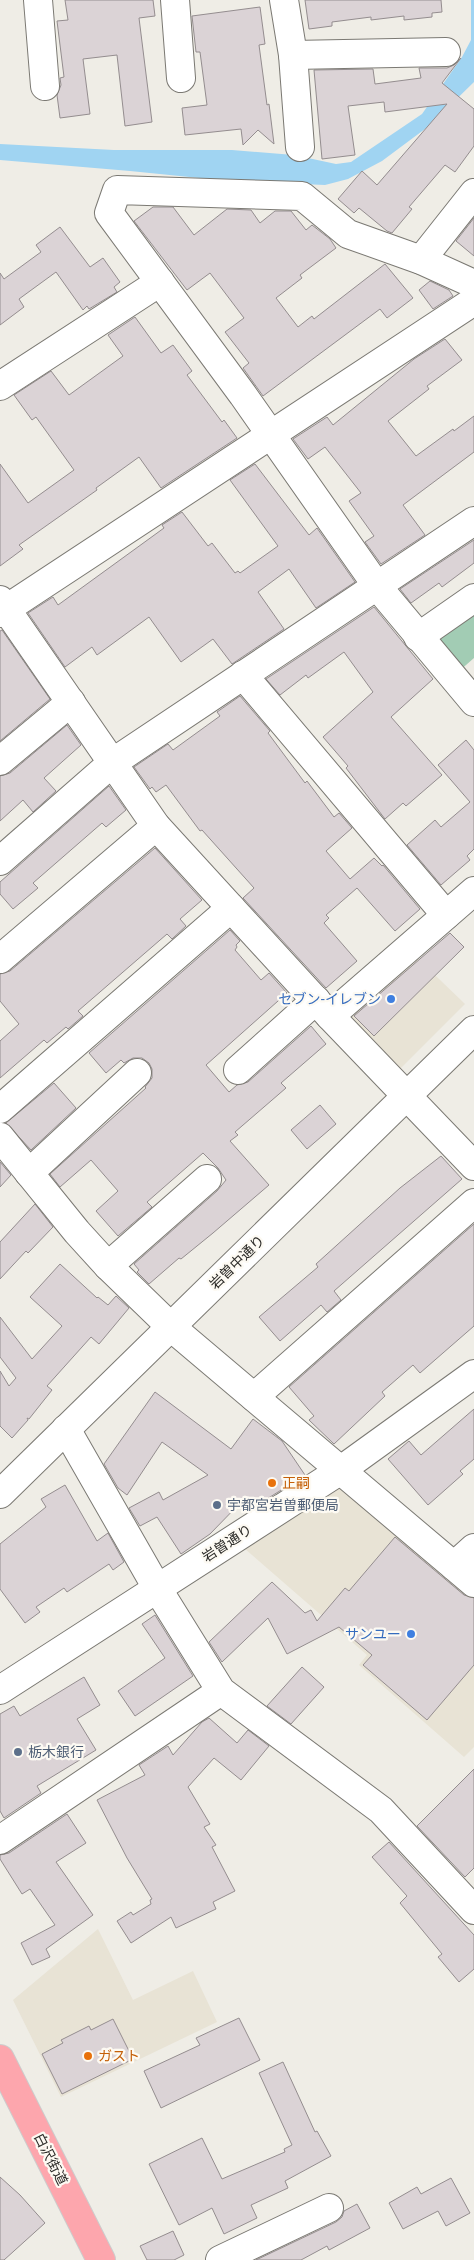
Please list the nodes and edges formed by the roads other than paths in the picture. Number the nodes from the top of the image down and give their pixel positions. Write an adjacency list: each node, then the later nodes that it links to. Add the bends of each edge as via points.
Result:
1 (38, 0): 7 (street)
2 (175, 0): 6 (street)
3 (284, 0): 5 (street)
4 (446, 52): 5 (street)
5 (293, 55): 8 (street)
6 (181, 78)
7 (46, 86)
8 (300, 146)
9 (474, 193): 10 (street)
10 (420, 260): 11 (street, via 348,234 302,196 117,190 109,213); 12 (street)
11 (160, 282): 14 (street); 15 (street)
12 (474, 284)
13 (474, 301): 15 (street)
14 (0, 386)
15 (272, 436): 17 (street); 19 (street)
16 (474, 521): 17 (street)
17 (377, 586): 20 (street); 21 (street)
18 (474, 598): 20 (street)
19 (2, 607): 22 (street)
20 (418, 637): 23 (street)
21 (243, 675): 25 (street); 30 (street)
22 (71, 702): 24 (street); 25 (street)
23 (474, 702)
24 (0, 760)
25 (112, 763): 26 (street); 27 (street)
26 (156, 826): 29 (street); 31 (street)
27 (0, 861)
28 (474, 891): 30 (street)
29 (231, 908): 32 (street); 37 (street)
30 (446, 916): 32 (street)
31 (0, 959)
32 (323, 1008): 34 (street); 36 (street)
33 (474, 1030): 36 (street, 岩曽中通り)
34 (238, 1070)
35 (137, 1073): 40 (street)
36 (407, 1096): 39 (street); 44 (street, 岩曽中通り)
37 (0, 1109)
38 (0, 1137): 40 (street)
39 (473, 1163)
40 (29, 1173): 43 (street)
41 (207, 1179): 43 (street)
42 (474, 1203): 46 (street)
43 (108, 1266): 44 (street)
44 (171, 1327): 46 (street); 47 (street, 岩曽中通り)
45 (474, 1374): 48 (street, 岩曽通り)
46 (254, 1398): 48 (street)
47 (66, 1429): 49 (street, 岩曽中通り); 52 (street)
48 (341, 1470): 51 (street); 52 (street, 岩曽通り)
49 (0, 1494)
50 (474, 1548): 51 (street)
51 (464, 1575)
52 (157, 1588): 53 (street, 岩曽通り); 54 (street)
53 (0, 1690)
54 (221, 1692): 55 (street); 56 (street, via 382,1810)
55 (0, 1840)
56 (472, 1904)
57 (0, 2059): 59 (main road, 白沢街道)
58 (329, 2208): 60 (street)
59 (101, 2260)
60 (220, 2260)

